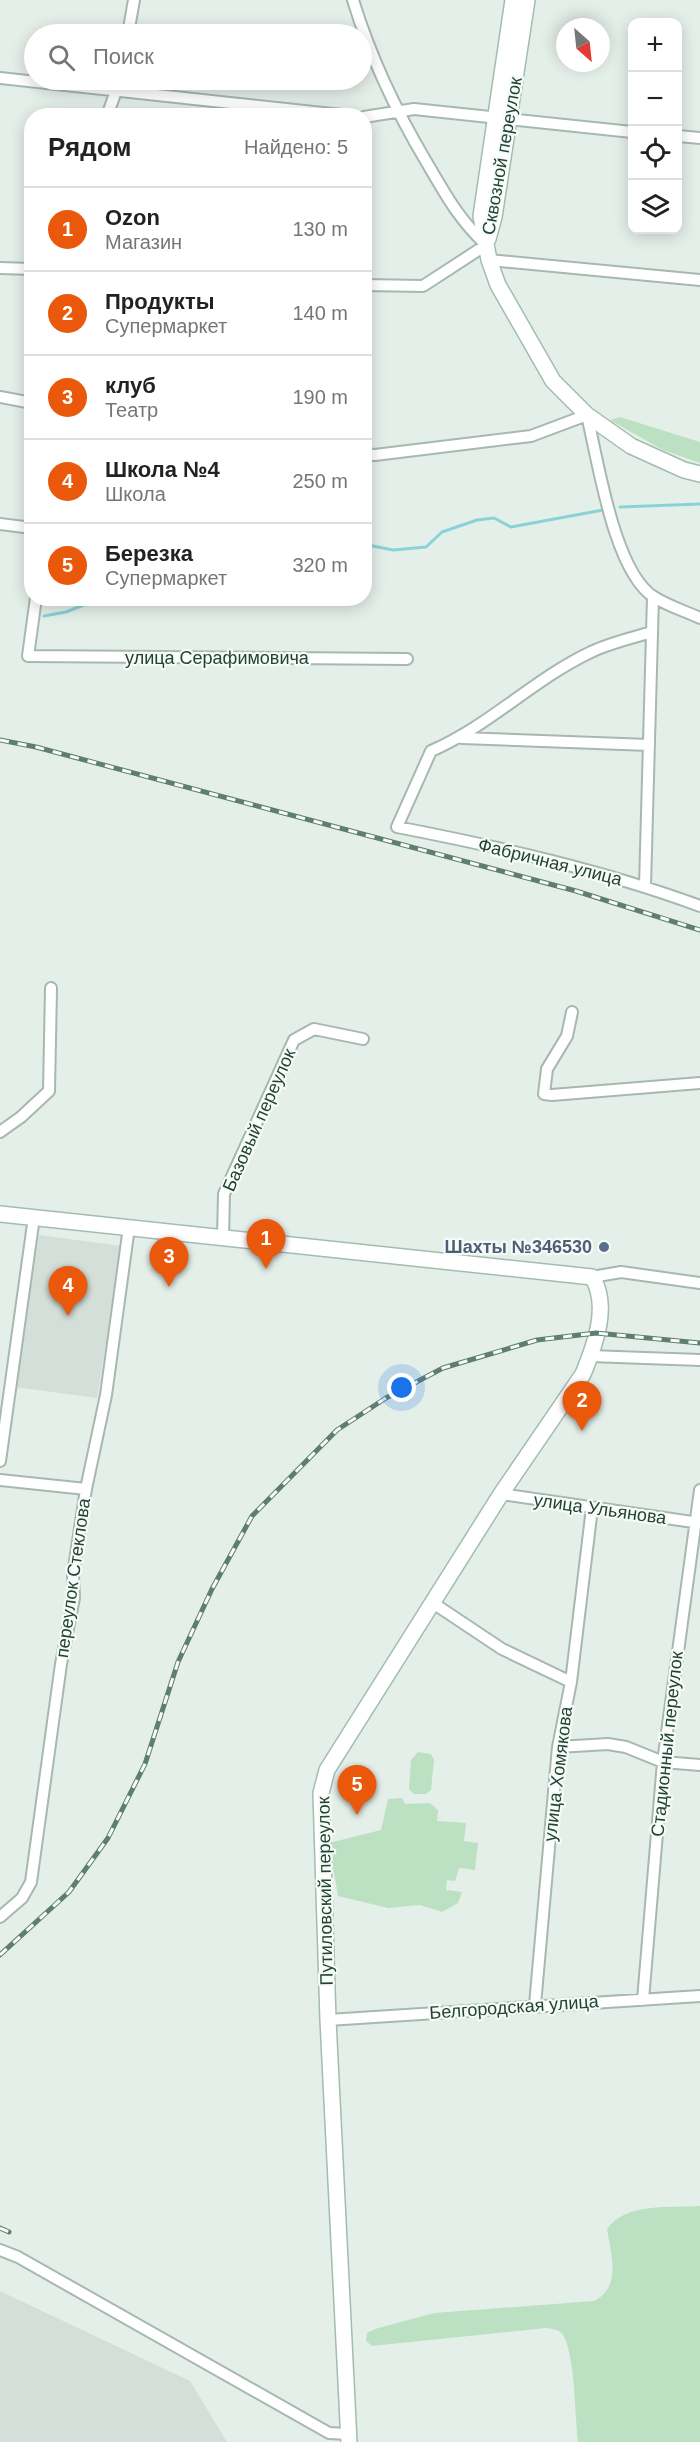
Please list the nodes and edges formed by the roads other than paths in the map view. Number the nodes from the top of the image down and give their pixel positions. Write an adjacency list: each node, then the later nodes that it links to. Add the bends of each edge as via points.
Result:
1 (134, 0): 5 (street)
2 (353, 0): 6 (street)
3 (513, 0): 16 (main road, Сквозной переулок)
4 (527, 0): 16 (main road, Сквозной переулок)
5 (130, 24)
6 (361, 24)
7 (372, 55): 14 (street)
8 (0, 78): 9 (street)
9 (24, 79)
10 (116, 90): 12 (street)
11 (156, 90): 13 (street)
12 (110, 108)
13 (291, 108)
14 (397, 112): 15 (street); 16 (street, via 414,109); 20 (street, via 461,221)
15 (372, 116)
16 (503, 118): 17 (street); 20 (main road, Сквозной переулок, via 481,216)
17 (628, 131)
18 (682, 136): 19 (street)
19 (700, 138)
20 (488, 253): 23 (street); 24 (street, via 423,286); 27 (main road, Сквозной переулок, via 498,285 553,381)
21 (0, 268): 22 (street)
22 (24, 269)
23 (700, 280)
24 (372, 285)
25 (0, 397): 26 (street)
26 (24, 402)
27 (587, 415): 28 (street, via 531,436); 29 (main road, Сквозной переулок, via 630,446); 32 (street, via 613,524 630,572)
28 (372, 455)
29 (700, 474)
30 (0, 524): 31 (street)
31 (24, 527)
32 (653, 597): 34 (street); 35 (street)
33 (35, 606): 36 (street, улица Серафимовича, via 28,656)
34 (700, 618)
35 (652, 632): 37 (street, via 592,651 549,676); 38 (street)
36 (407, 659)
37 (462, 738): 38 (street); 39 (street, Фабричная улица, via 431,751 397,827)
38 (649, 745): 39 (street)
39 (645, 886): 40 (street, Фабричная улица)
40 (700, 906)
41 (51, 988): 45 (street, via 49,1091)
42 (572, 1012): 44 (street, via 567,1036 547,1069 544,1094)
43 (363, 1039): 49 (street, Базовый переулок, via 315,1029 294,1040 224,1194)
44 (700, 1083)
45 (0, 1132)
46 (0, 1214): 47 (main road)
47 (34, 1217): 48 (main road); 54 (street)
48 (129, 1227): 49 (main road); 56 (street, переулок Стеклова, via 106,1395)
49 (223, 1238): 50 (main road)
50 (592, 1277): 51 (street, via 621,1272); 52 (main road, Путиловский переулок, via 602,1302)
51 (700, 1284)
52 (590, 1356): 53 (street); 58 (main road, Путиловский переулок, via 583,1374)
53 (700, 1360)
54 (0, 1461)
55 (0, 1480): 56 (street)
56 (86, 1488): 66 (street, переулок Стеклова, via 73,1574 74,1598 31,1882 22,1898)
57 (700, 1490): 60 (street, Стадионный переулок)
58 (501, 1494): 59 (street, улица Ульянова); 61 (main road, Путиловский переулок)
59 (592, 1508): 60 (street, улица Ульянова); 62 (street, улица Хомякова)
60 (697, 1523): 64 (street, Стадионный переулок)
61 (433, 1603): 62 (street, via 502,1649); 70 (main road, Путиловский переулок, via 327,1770 321,1793)
62 (571, 1682): 63 (street, улица Хомякова)
63 (558, 1747): 64 (street, via 608,1744); 69 (street, улица Хомякова)
64 (663, 1762): 65 (street); 68 (street, Стадионный переулок)
65 (700, 1765)
66 (0, 1917)
67 (700, 1996): 68 (street, Белгородская улица)
68 (643, 2000): 69 (street, Белгородская улица)
69 (535, 2005): 70 (street, Белгородская улица)
70 (327, 2020): 72 (main road, Путиловский переулок)
71 (0, 2250): 72 (street, via 329,2433)
72 (348, 2438)

